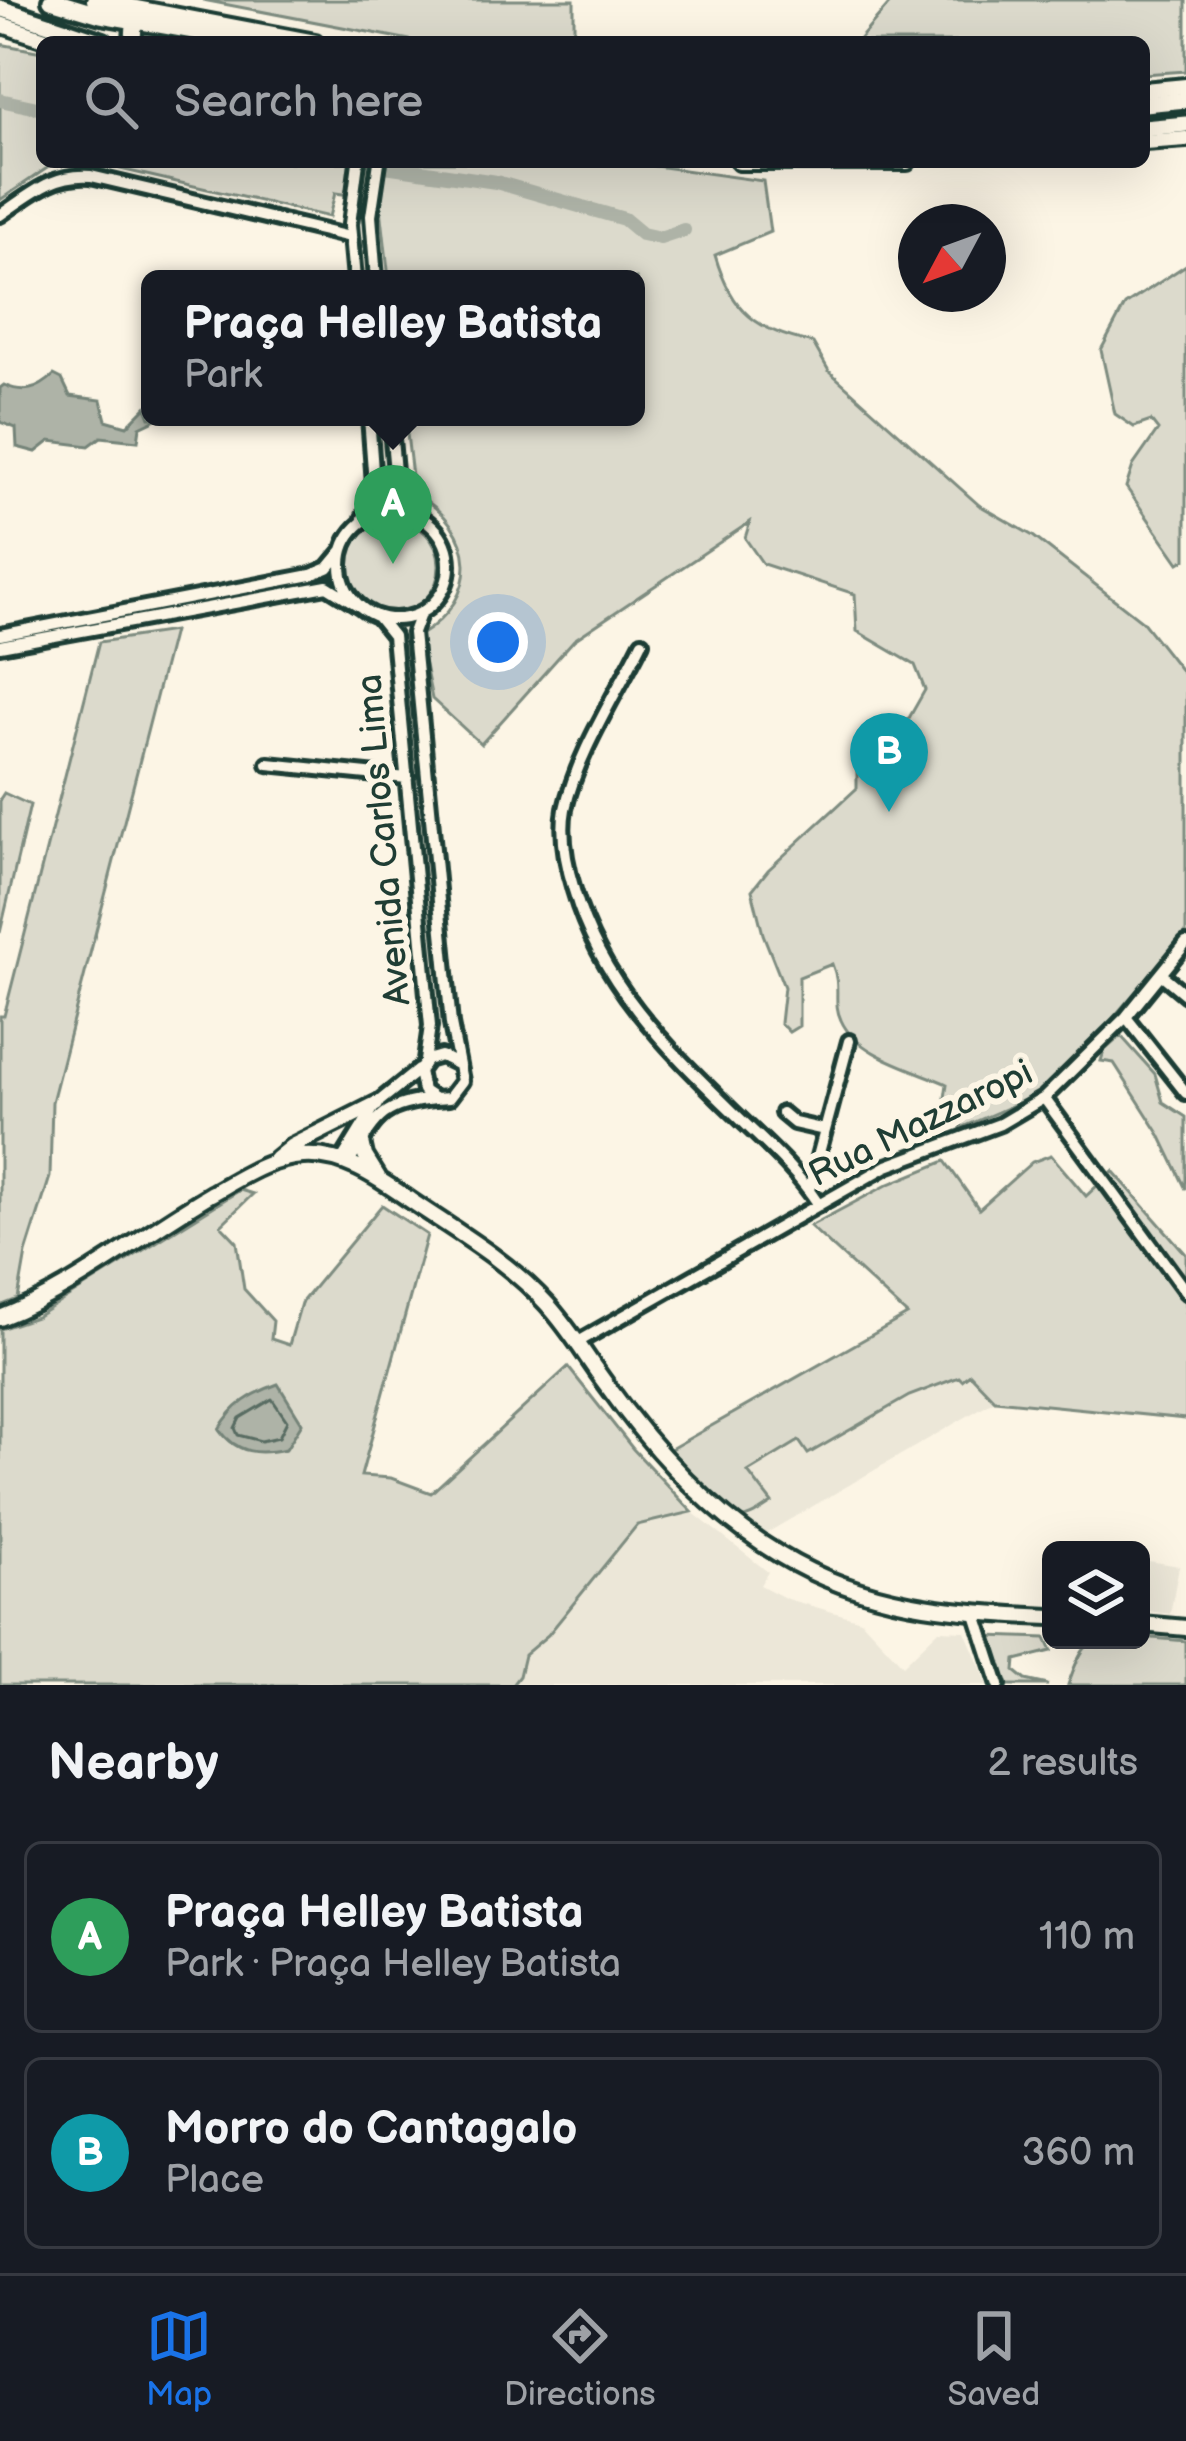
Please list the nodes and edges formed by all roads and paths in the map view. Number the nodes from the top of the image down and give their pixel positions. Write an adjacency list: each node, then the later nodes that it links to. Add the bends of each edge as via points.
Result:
1 (51, 0): 3 (highway)
2 (0, 8): 6 (highway)
3 (123, 16): 7 (highway); 8 (main road)
4 (0, 24): 5 (main road)
5 (38, 36)
6 (85, 36)
7 (227, 36)
8 (271, 36)
9 (1186, 86): 10 (main road)
10 (1150, 89)
11 (1186, 100): 12 (highway)
12 (1150, 103)
13 (1186, 124): 14 (highway)
14 (1150, 127)
15 (1186, 139): 16 (main road)
16 (1150, 142)
17 (357, 168): 20 (street)
18 (378, 168): 21 (street)
19 (0, 214): 20 (street, via 70,174)
20 (350, 230): 21 (street); 22 (street)
21 (372, 242): 23 (street)
22 (354, 270)
23 (375, 270)
24 (370, 426): 27 (street, via 375,497)
25 (391, 426): 26 (street, via 398,494)
26 (418, 516): 27 (street, via 380,513); 30 (street, via 440,536 449,564 442,593)
27 (358, 526): 28 (street)
28 (343, 550): 29 (street, via 344,583); 32 (street, via 311,575)
29 (361, 608): 31 (street); 34 (street, via 327,586)
30 (420, 614): 31 (street); 42 (street, Avenida Carlos Lima, via 413,633)
31 (377, 616): 36 (street, Avenida Carlos Lima, via 393,636)
32 (0, 635)
33 (642, 643): 54 (street, via 574,782 564,815 568,872 607,969 637,1012)
34 (0, 646)
35 (268, 764): 36 (street)
36 (407, 778): 43 (street, Avenida Carlos Lima, via 430,1026)
37 (1186, 944): 38 (street, Rua Mazzaropi)
38 (1162, 975): 39 (street); 40 (street, Rua Mazzaropi)
39 (1186, 995)
40 (1126, 1017): 44 (street); 45 (street, Rua Mazzaropi)
41 (849, 1041): 49 (street)
42 (457, 1064): 43 (street, via 441,1056); 46 (street, via 460,1088)
43 (423, 1065): 46 (street, Avenida Carlos Lima, via 420,1086); 47 (street)
44 (1186, 1094)
45 (1044, 1098): 55 (street, Rua Mazzaropi, via 1000,1124 901,1159); 56 (street)
46 (435, 1099): 50 (street, via 391,1106)
47 (376, 1104): 51 (main road); 52 (street)
48 (782, 1113): 49 (street)
49 (825, 1130): 54 (street)
50 (362, 1142): 52 (street); 53 (main road)
51 (274, 1162): 52 (main road, via 304,1155); 57 (main road)
52 (345, 1162): 53 (main road)
53 (381, 1181): 58 (main road, via 518,1275)
54 (809, 1190): 55 (street)
55 (819, 1205): 58 (street, Rua Mazzaropi)
56 (1186, 1292)
57 (0, 1318)
58 (578, 1342): 59 (main road, via 670,1462 763,1544 883,1599)
59 (976, 1614): 60 (main road); 63 (street)
60 (1042, 1617)
61 (1150, 1625): 62 (main road)
62 (1186, 1628)
63 (999, 1685)

